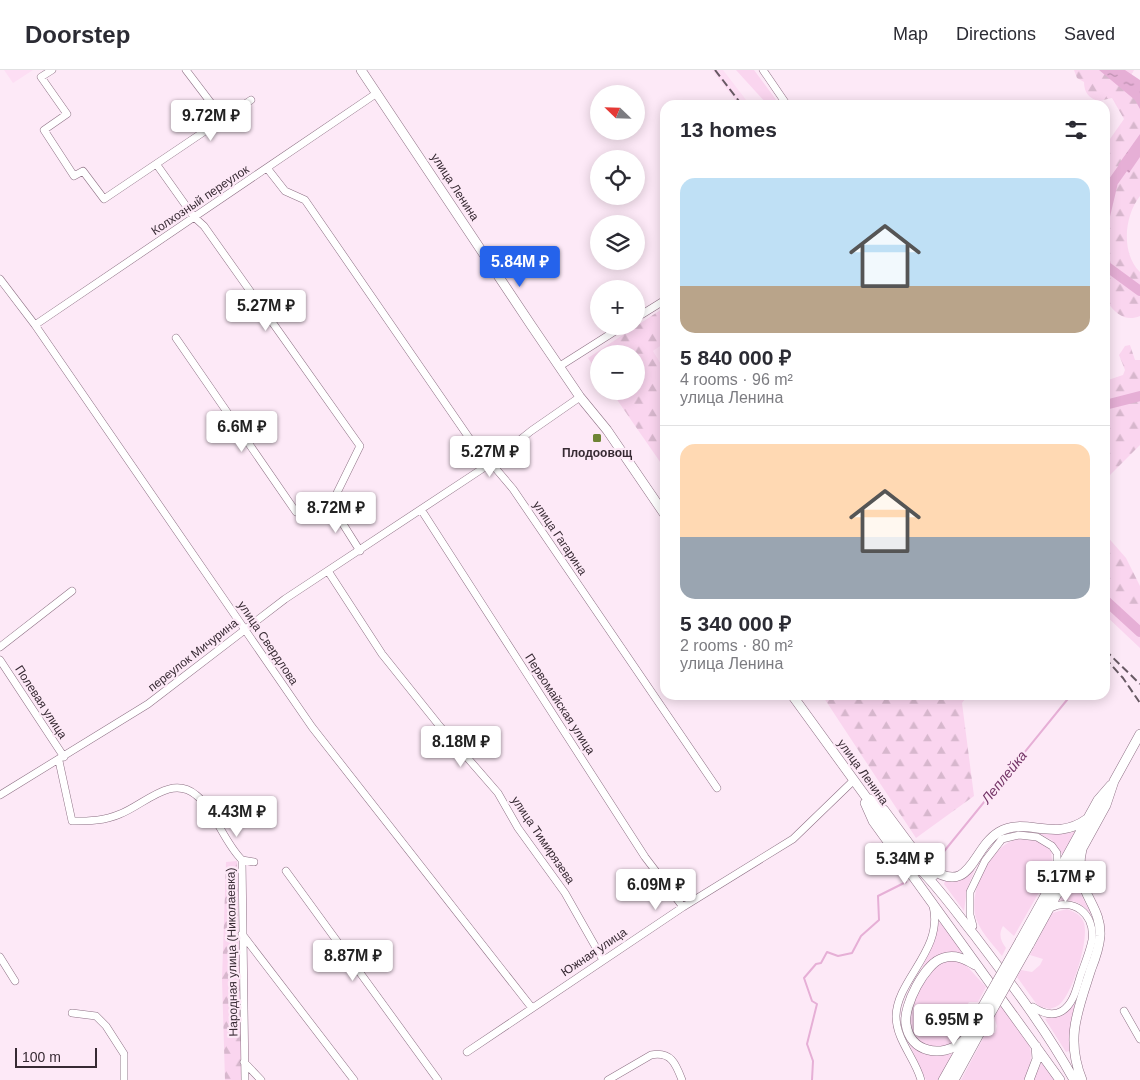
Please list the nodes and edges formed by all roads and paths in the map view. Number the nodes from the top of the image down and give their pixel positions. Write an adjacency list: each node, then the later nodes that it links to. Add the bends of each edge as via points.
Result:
1 (52, 70): 9 (street, via 41,77 67,114 44,130 74,176 83,171 104,199)
2 (186, 70): 8 (street)
3 (361, 70): 5 (main road, улица Ленина)
4 (762, 70): 7 (street)
5 (377, 94): 10 (street, Колхозный переулок); 18 (main road, улица Ленина)
6 (251, 100): 8 (street)
7 (783, 100)
8 (224, 120): 9 (street)
9 (157, 164): 11 (street)
10 (267, 168): 11 (street, Колхозный переулок); 20 (street, улица Гагарина, via 285,191 305,200 484,458)
11 (194, 217): 15 (street, Колхозный переулок); 21 (street, via 204,226 360,446)
12 (0, 279): 15 (street, улица Свердлова)
13 (660, 303): 14 (street)
14 (645, 312)
15 (35, 325): 27 (street, улица Свердлова)
16 (609, 335): 18 (street)
17 (176, 338): 21 (street, via 296,512 309,515)
18 (560, 366): 19 (main road, улица Ленина)
19 (580, 397): 20 (street, переулок Мичурина); 22 (main road, улица Ленина, via 608,430)
20 (491, 463): 23 (street, переулок Мичурина); 35 (street, улица Гагарина, via 513,489)
21 (331, 505): 24 (street)
22 (660, 508)
23 (422, 511): 24 (street, переулок Мичурина); 47 (street, Первомайская улица, via 645,857)
24 (360, 551): 25 (street, переулок Мичурина)
25 (328, 571): 27 (street, переулок Мичурина); 53 (street, улица Тимирязева, via 382,654 498,794 565,893)
26 (72, 591): 28 (street)
27 (246, 629): 32 (street, переулок Мичурина, via 148,704); 57 (street, улица Свердлова, via 312,727)
28 (0, 647)
29 (0, 660): 32 (street, Полевая улица)
30 (796, 700): 34 (main road, улица Ленина)
31 (1140, 734): 33 (main road)
32 (61, 759): 37 (street, переулок Мичурина); 40 (street, Народная улица (Николаевка), via 72,821 91,822 120,814 161,791 184,788 203,802 227,843)
33 (1115, 779): 38 (main road); 39 (main road, via 1106,805); 51 (street)
34 (853, 781): 36 (main road, улица Ленина); 47 (street, Южная улица, via 793,839)
35 (717, 788)
36 (859, 789): 42 (main road, улица Ленина); 43 (main road, via 884,810); 46 (main road, via 873,821)
37 (0, 795)
38 (1087, 819): 43 (main road, via 1067,830 1015,827 999,832 990,839 968,871 956,877 942,875); 45 (main road)
39 (1082, 849): 48 (main road); 80 (main road, via 1080,879 1100,929 1098,949 1074,1026 1072,1045)
40 (242, 860): 41 (street); 50 (street, Народная улица (Николаевка))
41 (254, 862)
42 (914, 864): 78 (main road, via 924,883); 79 (main road, via 929,878 993,960 1041,1026)
43 (925, 866): 49 (main road)
44 (286, 871): 66 (street)
45 (1057, 874): 49 (street, via 1057,853 1045,840 1019,835 1002,839 985,860 970,892); 51 (main road)
46 (933, 904): 54 (main road); 73 (street, via 936,920 932,937 896,1013 899,1033)
47 (682, 906): 53 (street, Южная улица)
48 (1050, 908): 51 (main road); 56 (street, via 1069,904 1083,911 1091,924 1092,938 1074,996 1067,1007 1053,1014)
49 (973, 926): 56 (main road)
50 (242, 934): 65 (street, Народная улица (Николаевка)); 70 (street)
51 (1024, 943): 60 (main road, bridge)
52 (0, 957): 55 (street)
53 (603, 960): 57 (street, Южная улица)
54 (978, 966): 62 (main road, via 958,957 935,962 911,998 906,1013 909,1035 921,1048 947,1051); 63 (main road)
55 (15, 981)
56 (1033, 1007): 80 (main road)
57 (532, 1008): 64 (street, Южная улица)
58 (1124, 1011): 61 (street)
59 (72, 1013): 67 (street, via 96,1016 106,1026 124,1054)
60 (980, 1022): 62 (main road); 75 (main road)
61 (1140, 1038)
62 (964, 1041): 74 (street)
63 (1036, 1045): 76 (main road, via 1037,1058); 77 (main road)
64 (467, 1052)
65 (244, 1062): 68 (street, Народная улица (Николаевка)); 69 (street)
66 (434, 1078)
67 (124, 1080)
68 (245, 1080)
69 (261, 1080)
70 (354, 1080)
71 (608, 1080): 72 (street, via 651,1055 666,1055 672,1059)
72 (682, 1080)
73 (921, 1080)
74 (942, 1080)
75 (952, 1080)
76 (1029, 1080)
77 (1060, 1080)
78 (1066, 1080)
79 (1074, 1080)
80 (1081, 1080)

